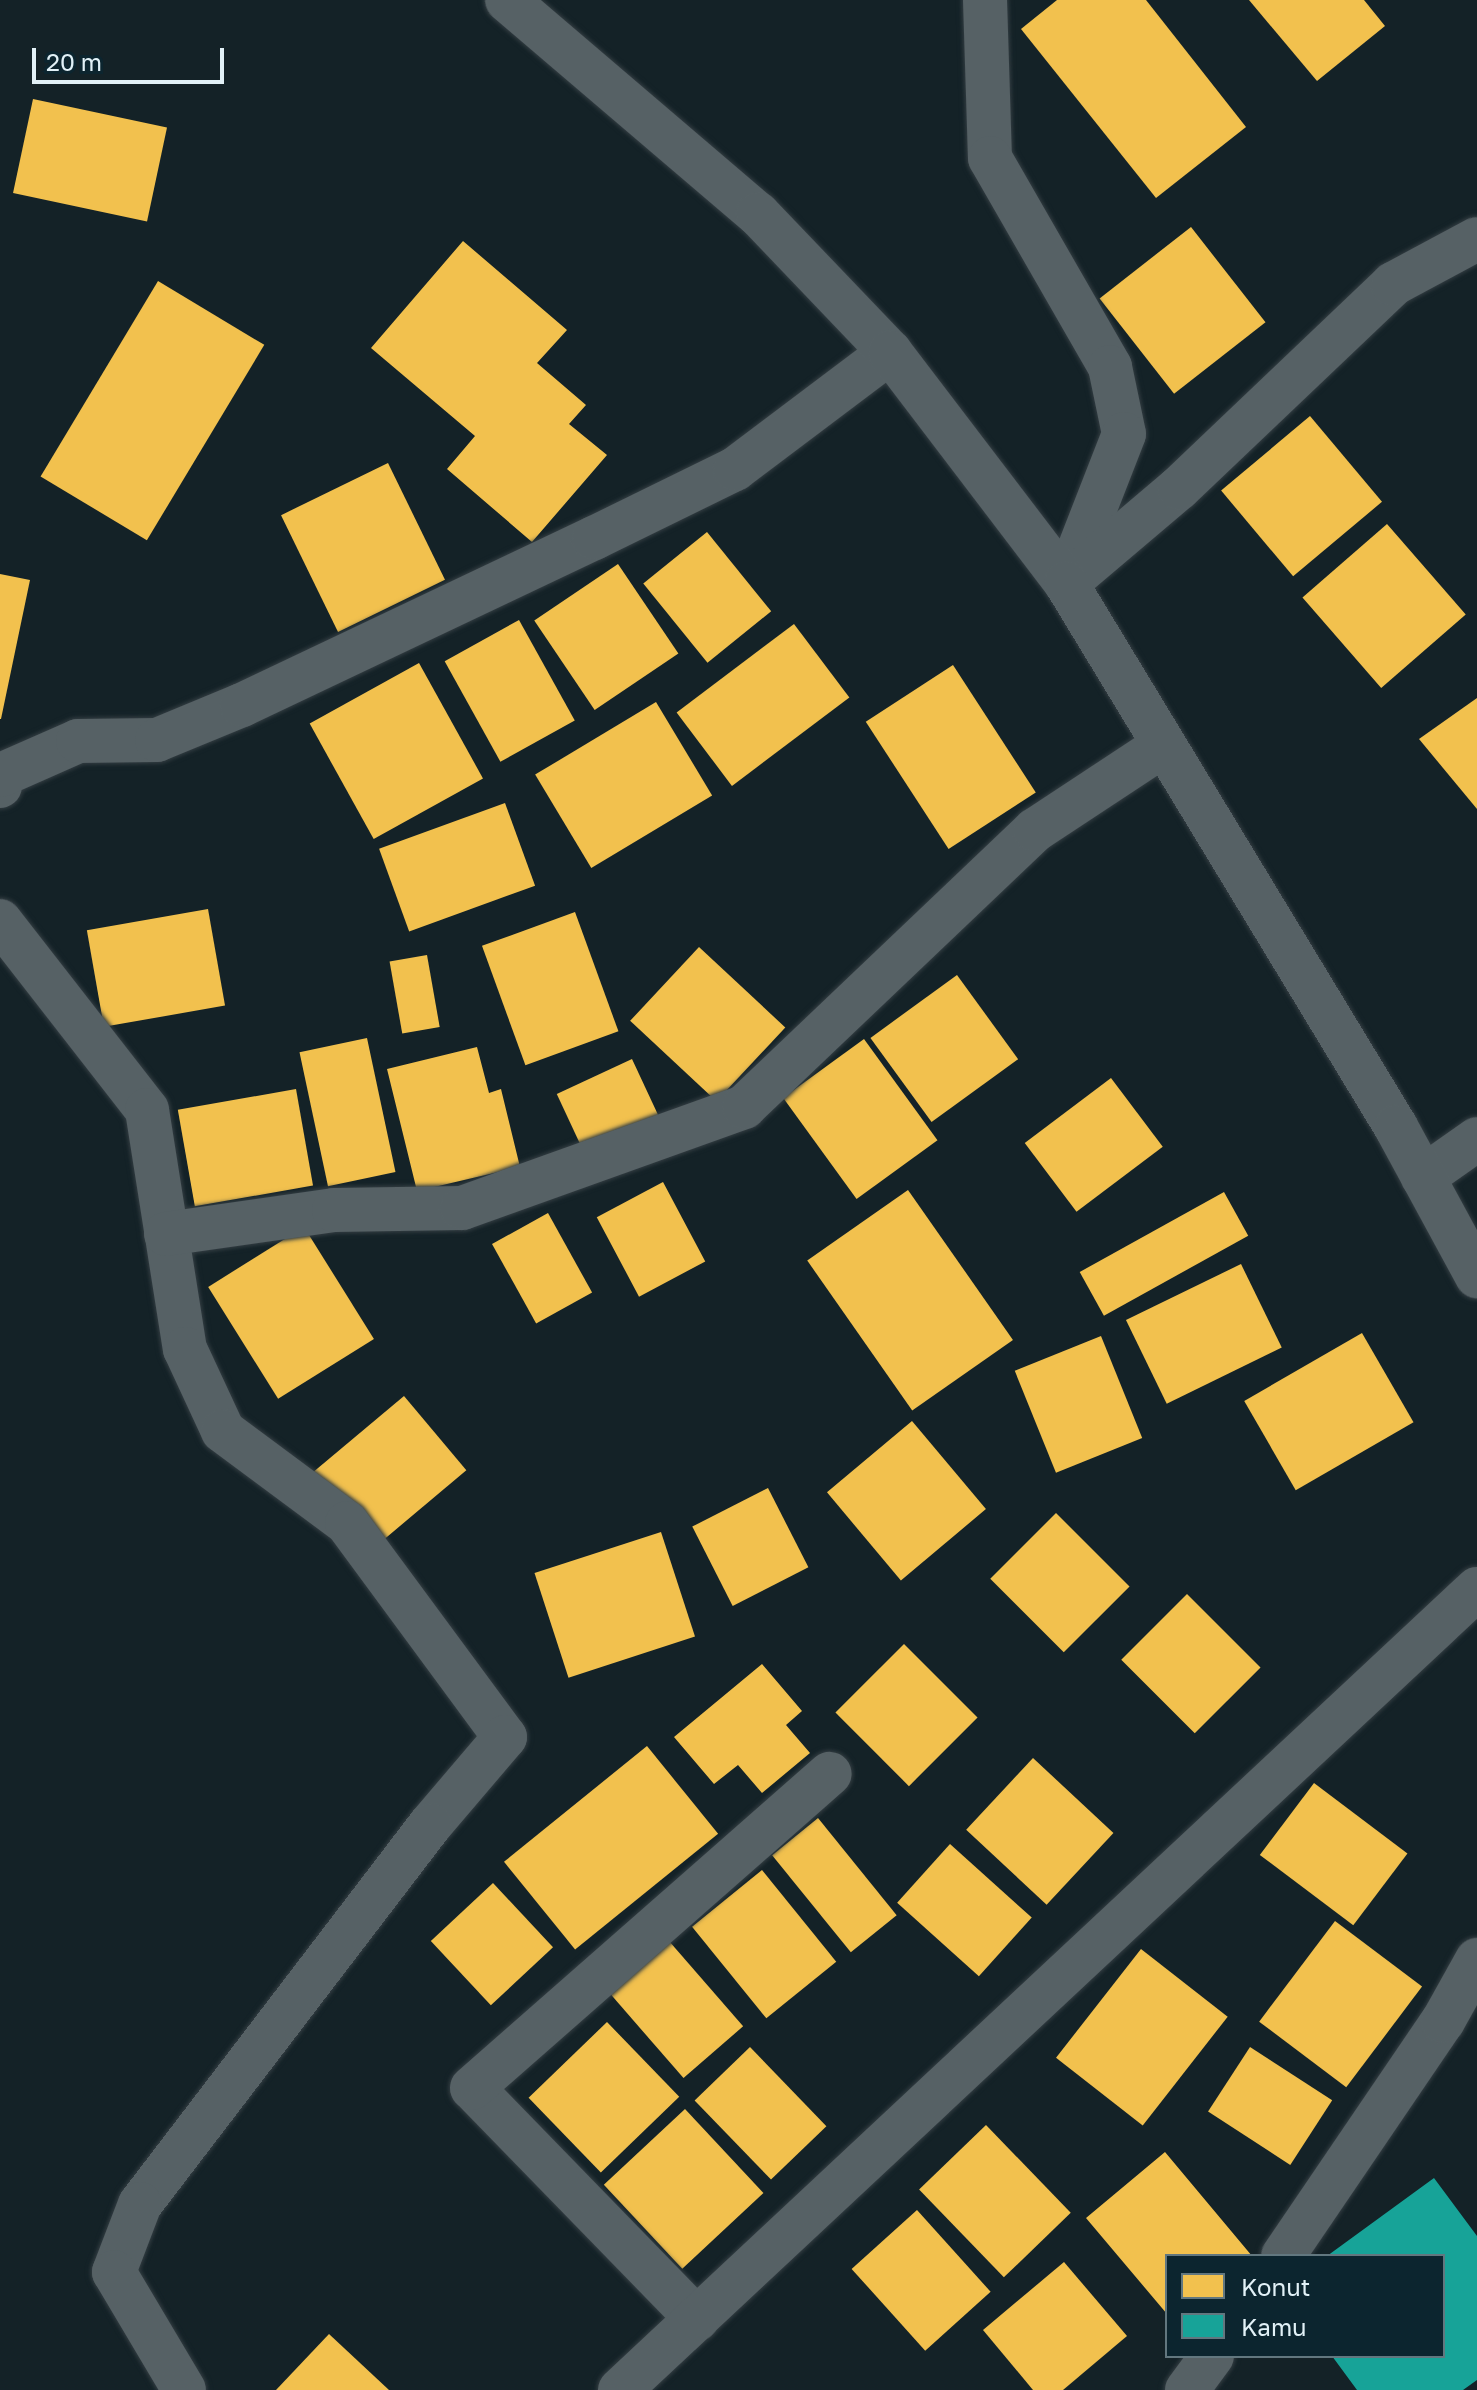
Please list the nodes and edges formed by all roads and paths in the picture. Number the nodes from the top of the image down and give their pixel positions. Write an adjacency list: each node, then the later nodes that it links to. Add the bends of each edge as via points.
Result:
1 (507, 0): 4 (street, via 758,214)
2 (985, 0): 5 (street, via 990,158 1110,367 1124,434)
3 (1477, 239): 5 (street, via 1393,284 1179,488)
4 (890, 352): 5 (street); 7 (street, via 735,469 608,532 213,717 157,740 78,741 1,775)
5 (1066, 583): 6 (street)
6 (1164, 745): 10 (street); 11 (street, via 1035,830 744,1107 462,1208 334,1210)
7 (0, 786)
8 (0, 921): 11 (street, via 147,1110)
9 (1477, 1139): 10 (street)
10 (1423, 1177): 12 (street)
11 (166, 1234): 19 (street, via 185,1349 223,1431 347,1523 505,1737 430,1825 140,2204 114,2272)
12 (1477, 1276)
13 (1477, 1589): 17 (street)
14 (830, 1774): 17 (street, via 472,2088)
15 (1477, 1960): 16 (street, via 1443,2021)
16 (1284, 2254)
17 (697, 2319): 20 (street)
18 (1211, 2358): 21 (street)
19 (184, 2390)
20 (620, 2390)
21 (1187, 2390)

